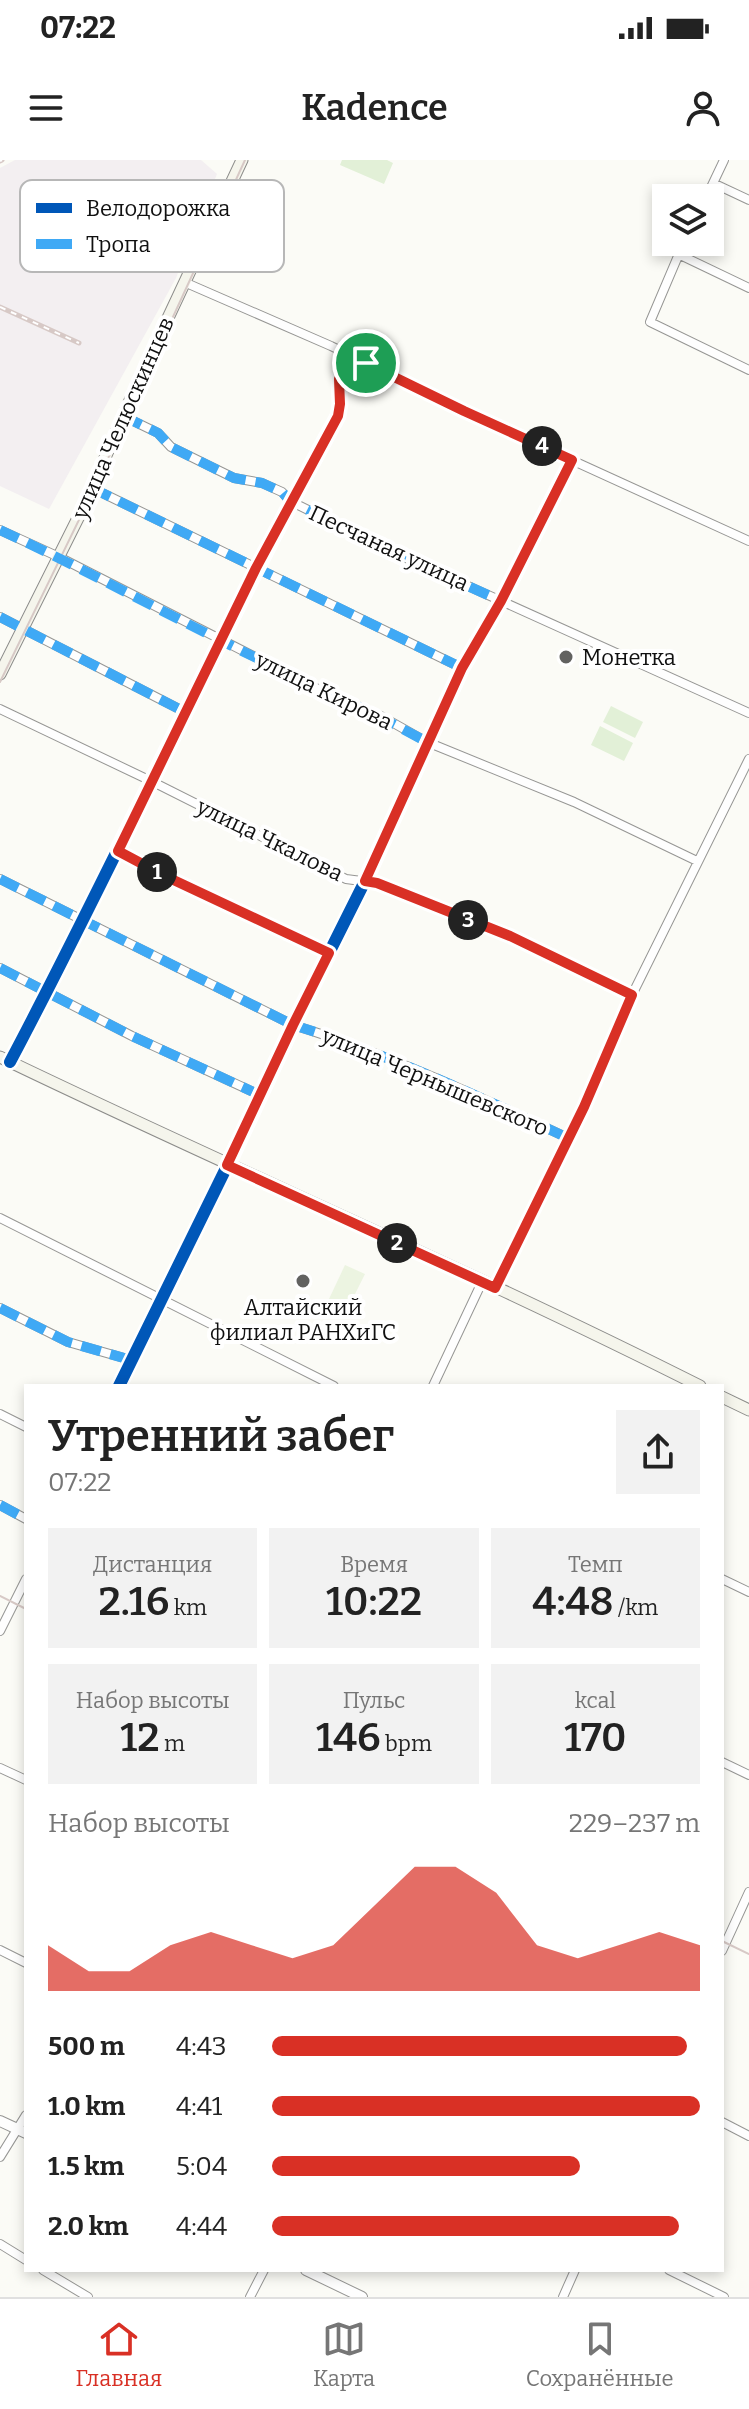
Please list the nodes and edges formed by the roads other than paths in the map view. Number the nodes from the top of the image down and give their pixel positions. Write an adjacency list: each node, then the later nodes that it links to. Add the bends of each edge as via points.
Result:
1 (242, 160): 3 (main road, улица Челюскинцев)
2 (724, 160): 4 (street)
3 (232, 180)
4 (715, 184)
5 (724, 188): 6 (street)
6 (749, 200)
7 (677, 256): 13 (street, via 650,322)
8 (682, 256): 11 (street)
9 (189, 272): 10 (main road, улица Челюскинцев)
10 (184, 282): 12 (street); 14 (main road, улица Челюскинцев)
11 (749, 288)
12 (351, 356): 15 (street); 17 (street, via 339,379 338,416)
13 (749, 370)
14 (123, 416): 16 (main road, улица Челюскинцев); 17 (street, Песчаная улица, via 158,433 171,447 234,478 282,492)
15 (572, 460): 19 (street); 22 (street)
16 (92, 488): 20 (main road, улица Челюскинцев); 21 (street)
17 (290, 501): 21 (street); 22 (street, Песчаная улица)
18 (0, 530): 20 (street, улица Кирова)
19 (749, 541)
20 (59, 557): 24 (main road, улица Челюскинцев); 25 (street, улица Кирова)
21 (256, 568): 25 (street); 26 (street)
22 (501, 601): 26 (street); 30 (street, Песчаная улица)
23 (0, 617): 24 (street)
24 (22, 629): 27 (main road, улица Челюскинцев); 29 (street)
25 (220, 640): 29 (street); 31 (street, улица Кирова)
26 (462, 668): 31 (street)
27 (0, 674)
28 (0, 709): 33 (street, улица Чкалова)
29 (185, 712): 33 (street)
30 (749, 713)
31 (427, 742): 35 (street, улица Кирова, via 574,802); 37 (street)
32 (749, 759): 35 (street)
33 (153, 782): 34 (street); 37 (street, улица Чкалова, via 346,879)
34 (118, 851): 38 (street); 39 (street)
35 (697, 861): 42 (street)
36 (0, 879): 38 (street, улица Чернышевского)
37 (365, 881): 39 (street); 42 (street, улица Чкалова, via 510,936)
38 (84, 919): 41 (street); 43 (street, улица Чернышевского)
39 (329, 953): 43 (street)
40 (0, 968): 41 (street)
41 (47, 992): 44 (street); 45 (street)
42 (632, 995): 46 (street)
43 (293, 1025): 45 (street); 46 (street, улица Чернышевского, via 449,1083)
44 (5, 1060): 47 (main road)
45 (260, 1095): 47 (street)
46 (568, 1138): 50 (street)
47 (227, 1165): 49 (main road); 51 (street)
48 (0, 1218): 51 (street)
49 (482, 1282): 50 (main road); 56 (street)
50 (495, 1288): 57 (main road)
51 (161, 1300): 53 (street); 55 (street)
52 (0, 1308): 53 (street, via 68,1342)
53 (131, 1360): 54 (street)
54 (120, 1384)
55 (330, 1384)
56 (434, 1384)
57 (696, 1384)
58 (724, 1398): 59 (main road)
59 (749, 1410)
60 (0, 1414): 61 (street)
61 (24, 1426)
62 (0, 1505): 63 (street)
63 (24, 1518)
64 (724, 1580): 66 (street)
65 (24, 1583): 67 (street)
66 (749, 1592)
67 (0, 1631)
68 (724, 1763): 70 (street)
69 (0, 1768): 71 (street)
70 (749, 1775)
71 (24, 1779)
72 (749, 1892): 73 (street)
73 (724, 1947)
74 (0, 1950): 75 (street)
75 (24, 1962)
76 (0, 2121): 78 (street)
77 (724, 2123): 79 (street)
78 (22, 2131): 80 (street)
79 (749, 2136)
80 (0, 2157)
81 (0, 2244): 82 (street)
82 (24, 2259)
83 (46, 2272): 88 (street)
84 (263, 2272): 89 (street)
85 (310, 2272): 90 (street)
86 (574, 2272): 91 (street)
87 (673, 2272): 92 (street)
88 (88, 2297)
89 (250, 2297)
90 (362, 2297)
91 (563, 2297)
92 (724, 2297)

